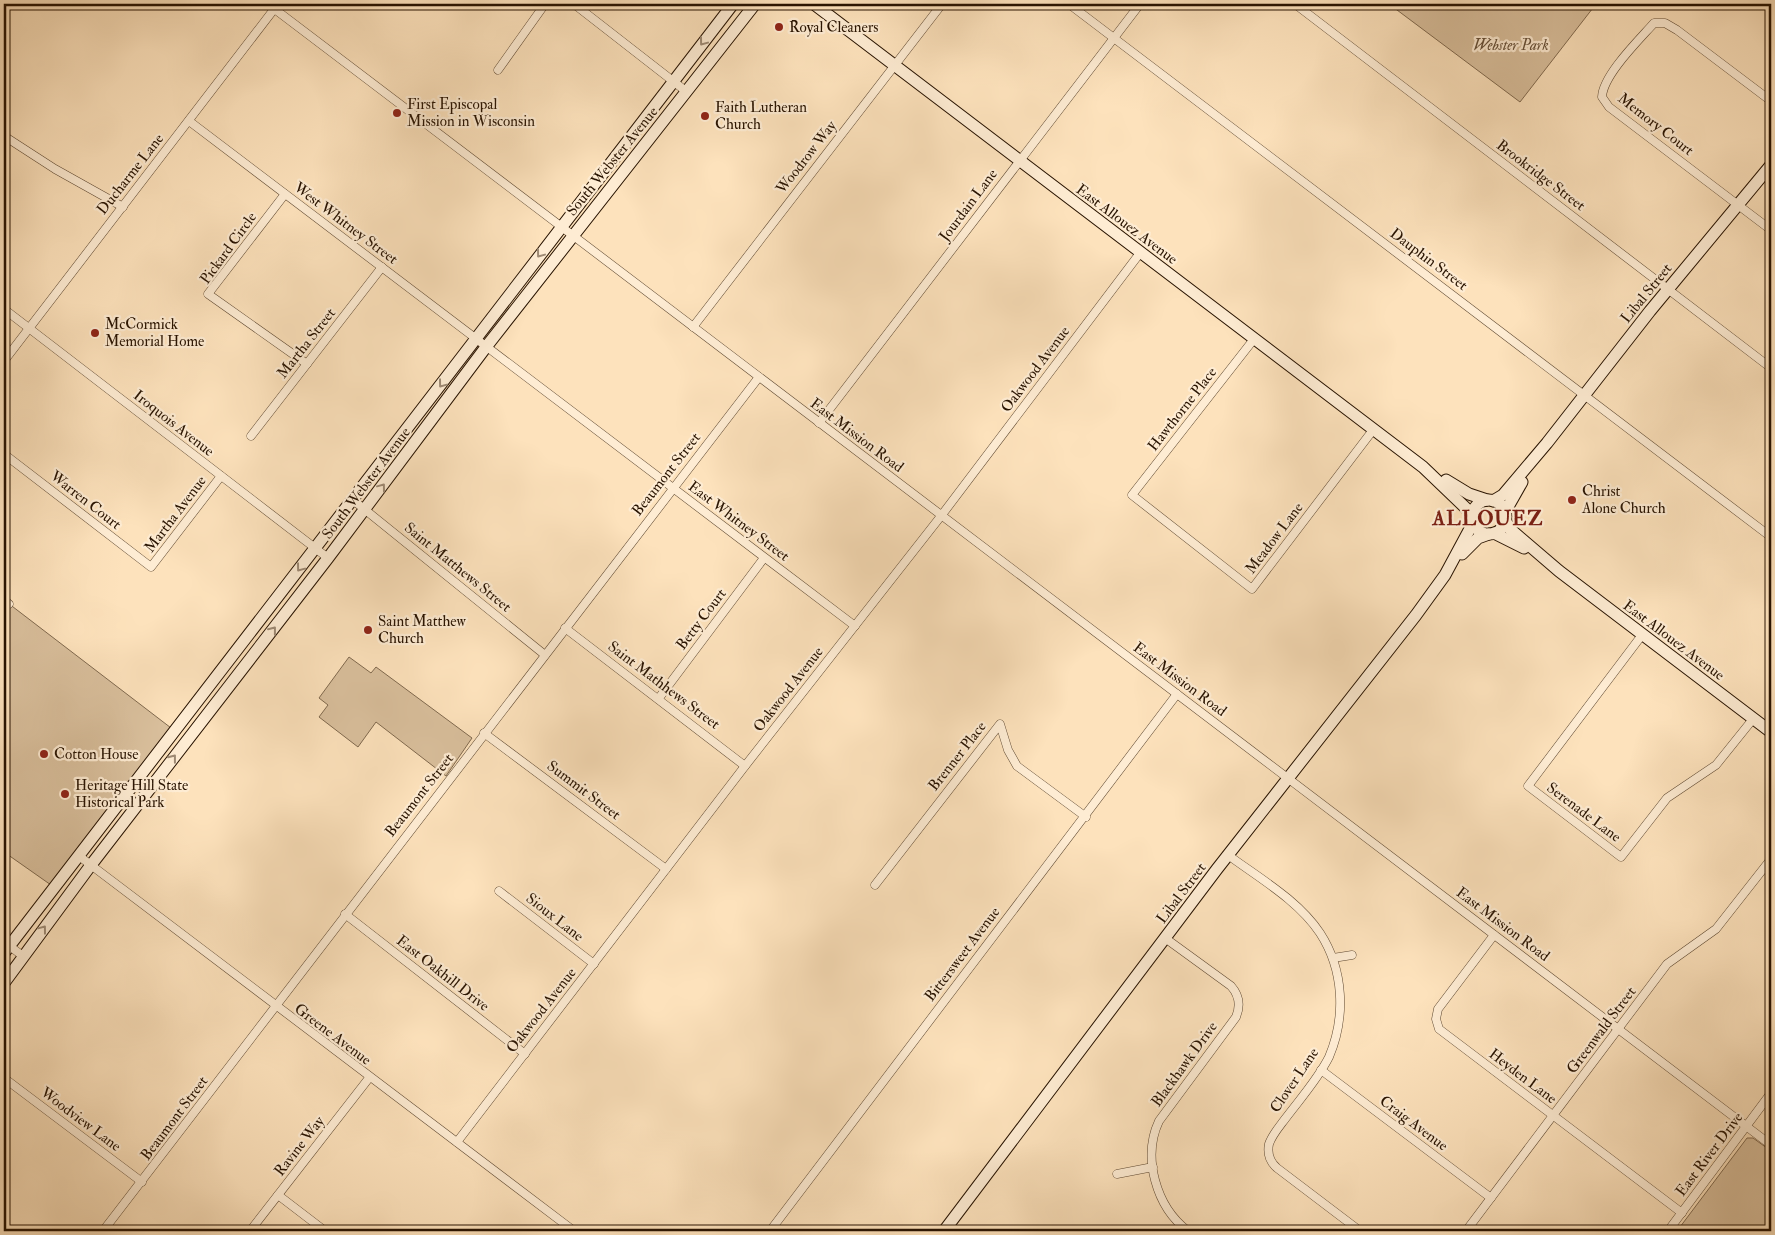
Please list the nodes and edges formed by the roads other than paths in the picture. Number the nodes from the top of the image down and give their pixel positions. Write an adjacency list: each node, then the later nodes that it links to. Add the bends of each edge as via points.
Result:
1 (268, 4): 11 (street, East Mission Road)
2 (545, 4): 14 (street)
3 (574, 4): 15 (street)
4 (733, 4): 15 (street, South Webster Avenue, one-way to 15)
5 (755, 4): 16 (street, South Webster Avenue)
6 (814, 4): 13 (street, East Allouez Avenue)
7 (942, 4): 13 (street, Woodrow Way)
8 (1069, 4): 12 (street, Dauphin Street)
9 (1140, 4): 12 (street, Jourdain Lane)
10 (1295, 4): 30 (street, Brookridge Street)
11 (276, 6): 18 (street, Ducharme Lane); 25 (street, East Mission Road)
12 (1114, 38): 20 (street, Jourdain Lane); 41 (street, Dauphin Street)
13 (894, 65): 20 (street, East Allouez Avenue); 32 (street, Woodrow Way)
14 (498, 70)
15 (673, 82): 16 (street); 25 (street, South Webster Avenue)
16 (687, 92): 27 (street, South Webster Avenue)
17 (1771, 101): 23 (street, Memory Court, via 1665,23 1654,23 1602,89 1602,97 1609,106)
18 (189, 120): 22 (street, West Whitney Street); 24 (street, Ducharme Lane)
19 (4, 136): 24 (street)
20 (1019, 160): 28 (street, East Allouez Avenue); 42 (street, Jourdain Lane)
21 (1771, 165): 23 (street, Libal Street)
22 (285, 194): 29 (street, West Whitney Street); 38 (street, Pickard Circle, via 208,294)
23 (1738, 205): 26 (street); 30 (street, Libal Street)
24 (123, 207): 33 (street, Ducharme Lane)
25 (561, 227): 27 (street, East Mission Road); 34 (street, South Webster Avenue, one-way to 34)
26 (1771, 230)
27 (572, 236): 32 (street, East Mission Road); 36 (street, South Webster Avenue)
28 (1140, 252): 35 (street, East Allouez Avenue); 54 (street, Oakwood Avenue)
29 (382, 267): 34 (street, West Whitney Street); 38 (street, Martha Street)
30 (1668, 289): 39 (street, Brookridge Street); 41 (street, Libal Street)
31 (4, 309): 33 (street, Iroquois Avenue)
32 (693, 327): 40 (street, East Mission Road)
33 (29, 328): 37 (street, Ducharme Lane); 48 (street, Iroquois Avenue)
34 (475, 339): 36 (street, West Whitney Street); 51 (street, South Webster Avenue, one-way to 51)
35 (1254, 339): 43 (street, East Allouez Avenue); 50 (street, Hawthorne Place)
36 (486, 347): 49 (street, East Whitney Street); 53 (street, South Webster Avenue, one-way to 36)
37 (4, 361)
38 (307, 364): 44 (street, Martha Street)
39 (1771, 368)
40 (759, 377): 42 (street, East Mission Road); 49 (street, Beaumont Street)
41 (1584, 395): 45 (street, Libal Street); 58 (street, Dauphin Street)
42 (819, 423): 54 (street, East Mission Road)
43 (1373, 430): 47 (street, East Allouez Avenue); 50 (street, Meadow Lane, via 1252,589)
44 (251, 436)
45 (1547, 443): 52 (street, Libal Street, via 1503,495); 55 (street, Libal Street)
46 (4, 454): 62 (street, Warren Court)
47 (1422, 467): 52 (street, East Allouez Avenue, via 1468,494); 56 (street, East Allouez Avenue)
48 (221, 476): 59 (street, Iroquois Avenue); 62 (street, Martha Avenue)
49 (673, 488): 61 (street, East Whitney Street); 66 (street, Beaumont Street)
50 (1132, 495)
51 (353, 500): 53 (street, Saint Matthews Street); 59 (street, South Webster Avenue)
52 (1490, 501): 55 (street, via 1502,507); 56 (street, via 1477,505)
53 (365, 509): 60 (street, South Webster Avenue); 68 (street, Saint Matthews Street)
54 (942, 516): 65 (street, Oakwood Avenue); 69 (street, East Mission Road)
55 (1505, 516): 57 (street, via 1501,528); 63 (street, East Allouez Avenue, via 1510,529)
56 (1473, 519): 57 (street, via 1479,531); 64 (street, Libal Street)
57 (1491, 533): 63 (street, East Allouez Avenue, via 1515,542); 64 (street, Libal Street, via 1478,538)
58 (1771, 537)
59 (315, 547): 60 (street, Iroquois Avenue); 78 (street, South Webster Avenue, one-way to 78)
60 (328, 558): 80 (street, South Webster Avenue, one-way to 60)
61 (764, 558): 65 (street, East Whitney Street); 70 (street, Betty Court)
62 (151, 568)
63 (1558, 571): 67 (street, East Allouez Avenue)
64 (1445, 575): 75 (street, Libal Street)
65 (855, 626): 74 (street, Oakwood Avenue)
66 (565, 628): 68 (street, Beaumont Street); 70 (street, Saint Mathhews Street)
67 (1642, 635): 71 (street, East Allouez Avenue); 71 (street, Serenade Lane, via 1528,786 1621,857 1667,798 1716,765)
68 (544, 655): 73 (street, Beaumont Street)
69 (1177, 694): 75 (street, East Mission Road); 76 (street, Bittersweet Avenue)
70 (659, 698): 74 (street, Saint Mathhews Street)
71 (1753, 719): 72 (street, East Allouez Avenue)
72 (1771, 732)
73 (484, 733): 81 (street, Summit Street); 84 (street, Beaumont Street)
74 (745, 766): 81 (street, Oakwood Avenue)
75 (1288, 778): 77 (street, Libal Street); 85 (street, East Mission Road)
76 (1086, 816): 82 (street, Brenner Place, via 1017,766 1000,724); 114 (street, Bittersweet Avenue)
77 (1228, 855): 86 (street, Libal Street); 90 (street, Clover Lane, via 1305,914)
78 (79, 856): 80 (street, Greene Avenue); 87 (street, South Webster Avenue)
79 (1771, 859): 94 (street, Greenwald Street, via 1716,929 1667,964)
80 (91, 865): 89 (street, South Webster Avenue, one-way to 80); 93 (street, Greene Avenue)
81 (666, 870): 91 (street, Oakwood Avenue)
82 (875, 885)
83 (499, 891): 91 (street, Sioux Lane)
84 (345, 914): 93 (street, Beaumont Street); 95 (street, East Oakhill Drive)
85 (1494, 935): 94 (street, East Mission Road); 100 (street, Heyden Lane, via 1441,1004 1436,1024 1442,1033)
86 (1165, 938): 104 (street, Blackhawk Drive, via 1231,986 1238,996 1239,1008 1236,1017 1159,1121 1152,1144); 115 (street, Libal Street)
87 (6, 947): 89 (street)
88 (1352, 955): 90 (street)
89 (23, 956): 92 (street, South Webster Avenue)
90 (1333, 958): 96 (street, Clover Lane, via 1339,984 1340,1011 1333,1044)
91 (594, 964): 95 (street, Oakwood Avenue)
92 (4, 983)
93 (275, 1007): 98 (street, Greene Avenue); 106 (street, Beaumont Street)
94 (1618, 1029): 100 (street, Greenwald Street); 101 (street, East Mission Road)
95 (525, 1054): 102 (street, Oakwood Avenue)
96 (1321, 1070): 108 (street, Craig Avenue); 117 (street, Clover Lane, via 1272,1137 1270,1160)
97 (4, 1078): 106 (street, Woodview Lane)
98 (368, 1078): 102 (street, Greene Avenue); 107 (street, Ravine Way)
99 (1771, 1093): 101 (street, East River Drive)
100 (1553, 1116): 108 (street, Greenwald Street); 109 (street, Heyden Lane)
101 (1746, 1126): 103 (street, East Mission Road); 109 (street, East River Drive)
102 (457, 1142): 113 (street, Greene Avenue)
103 (1771, 1145)
104 (1153, 1167): 105 (street); 116 (street, Blackhawk Drive, via 1163,1202 1173,1218)
105 (1117, 1174)
106 (142, 1182): 110 (street, Beaumont Street)
107 (278, 1195): 111 (street, Ravine Way); 112 (street)
108 (1491, 1198): 118 (street, Greenwald Street)
109 (1682, 1213): 119 (street, East River Drive)
110 (105, 1231)
111 (250, 1231)
112 (325, 1231)
113 (574, 1231)
114 (770, 1231)
115 (944, 1231)
116 (1188, 1231)
117 (1360, 1231)
118 (1466, 1231)
119 (1668, 1231)

